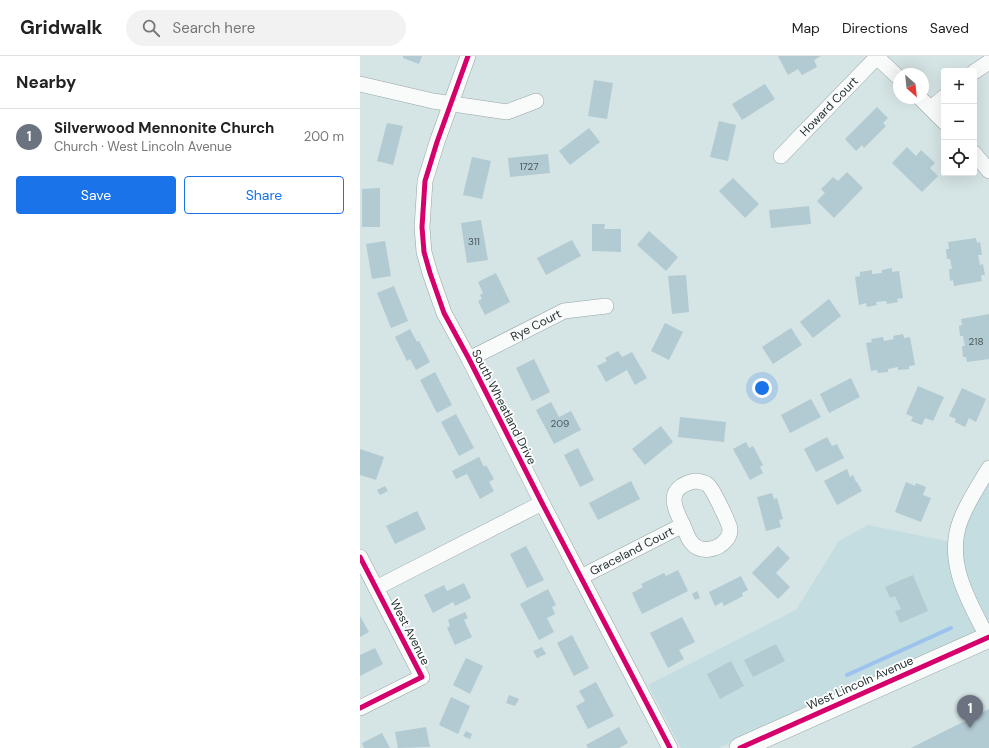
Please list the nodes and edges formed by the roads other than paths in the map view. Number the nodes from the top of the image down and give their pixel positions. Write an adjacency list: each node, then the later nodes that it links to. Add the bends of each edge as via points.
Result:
1 (468, 56): 9 (street, South Wheatland Drive)
2 (876, 57): 5 (street); 13 (street, Howard Court)
3 (989, 62): 4 (street)
4 (977, 70)
5 (893, 73)
6 (360, 84): 9 (street)
7 (941, 99): 11 (street)
8 (536, 102): 9 (street, via 508,112)
9 (450, 104): 17 (street, South Wheatland Drive, via 425,181 422,227 424,252 436,292 444,313)
10 (926, 104): 11 (street)
11 (930, 108): 12 (street)
12 (941, 119)
13 (781, 156)
14 (977, 156): 15 (street)
15 (989, 172)
16 (606, 306): 17 (street, Rye Court, via 564,311)
17 (469, 359): 19 (street, South Wheatland Drive)
18 (989, 468): 24 (street, via 960,520 956,543 956,560 962,583)
19 (542, 503): 22 (street, South Wheatland Drive); 23 (street, West Avenue)
20 (683, 526): 20 (street, Graceland Court, via 692,543 705,550 723,544 728,538 729,524 708,485 694,481 679,487 675,493 674,509); 22 (street, Graceland Court)
21 (360, 557): 23 (street, West Avenue)
22 (581, 577): 26 (street, South Wheatland Drive)
23 (376, 588): 25 (street, West Avenue, via 422,677)
24 (988, 638): 27 (street, West Lincoln Avenue)
25 (360, 708)
26 (670, 748)
27 (740, 748)

